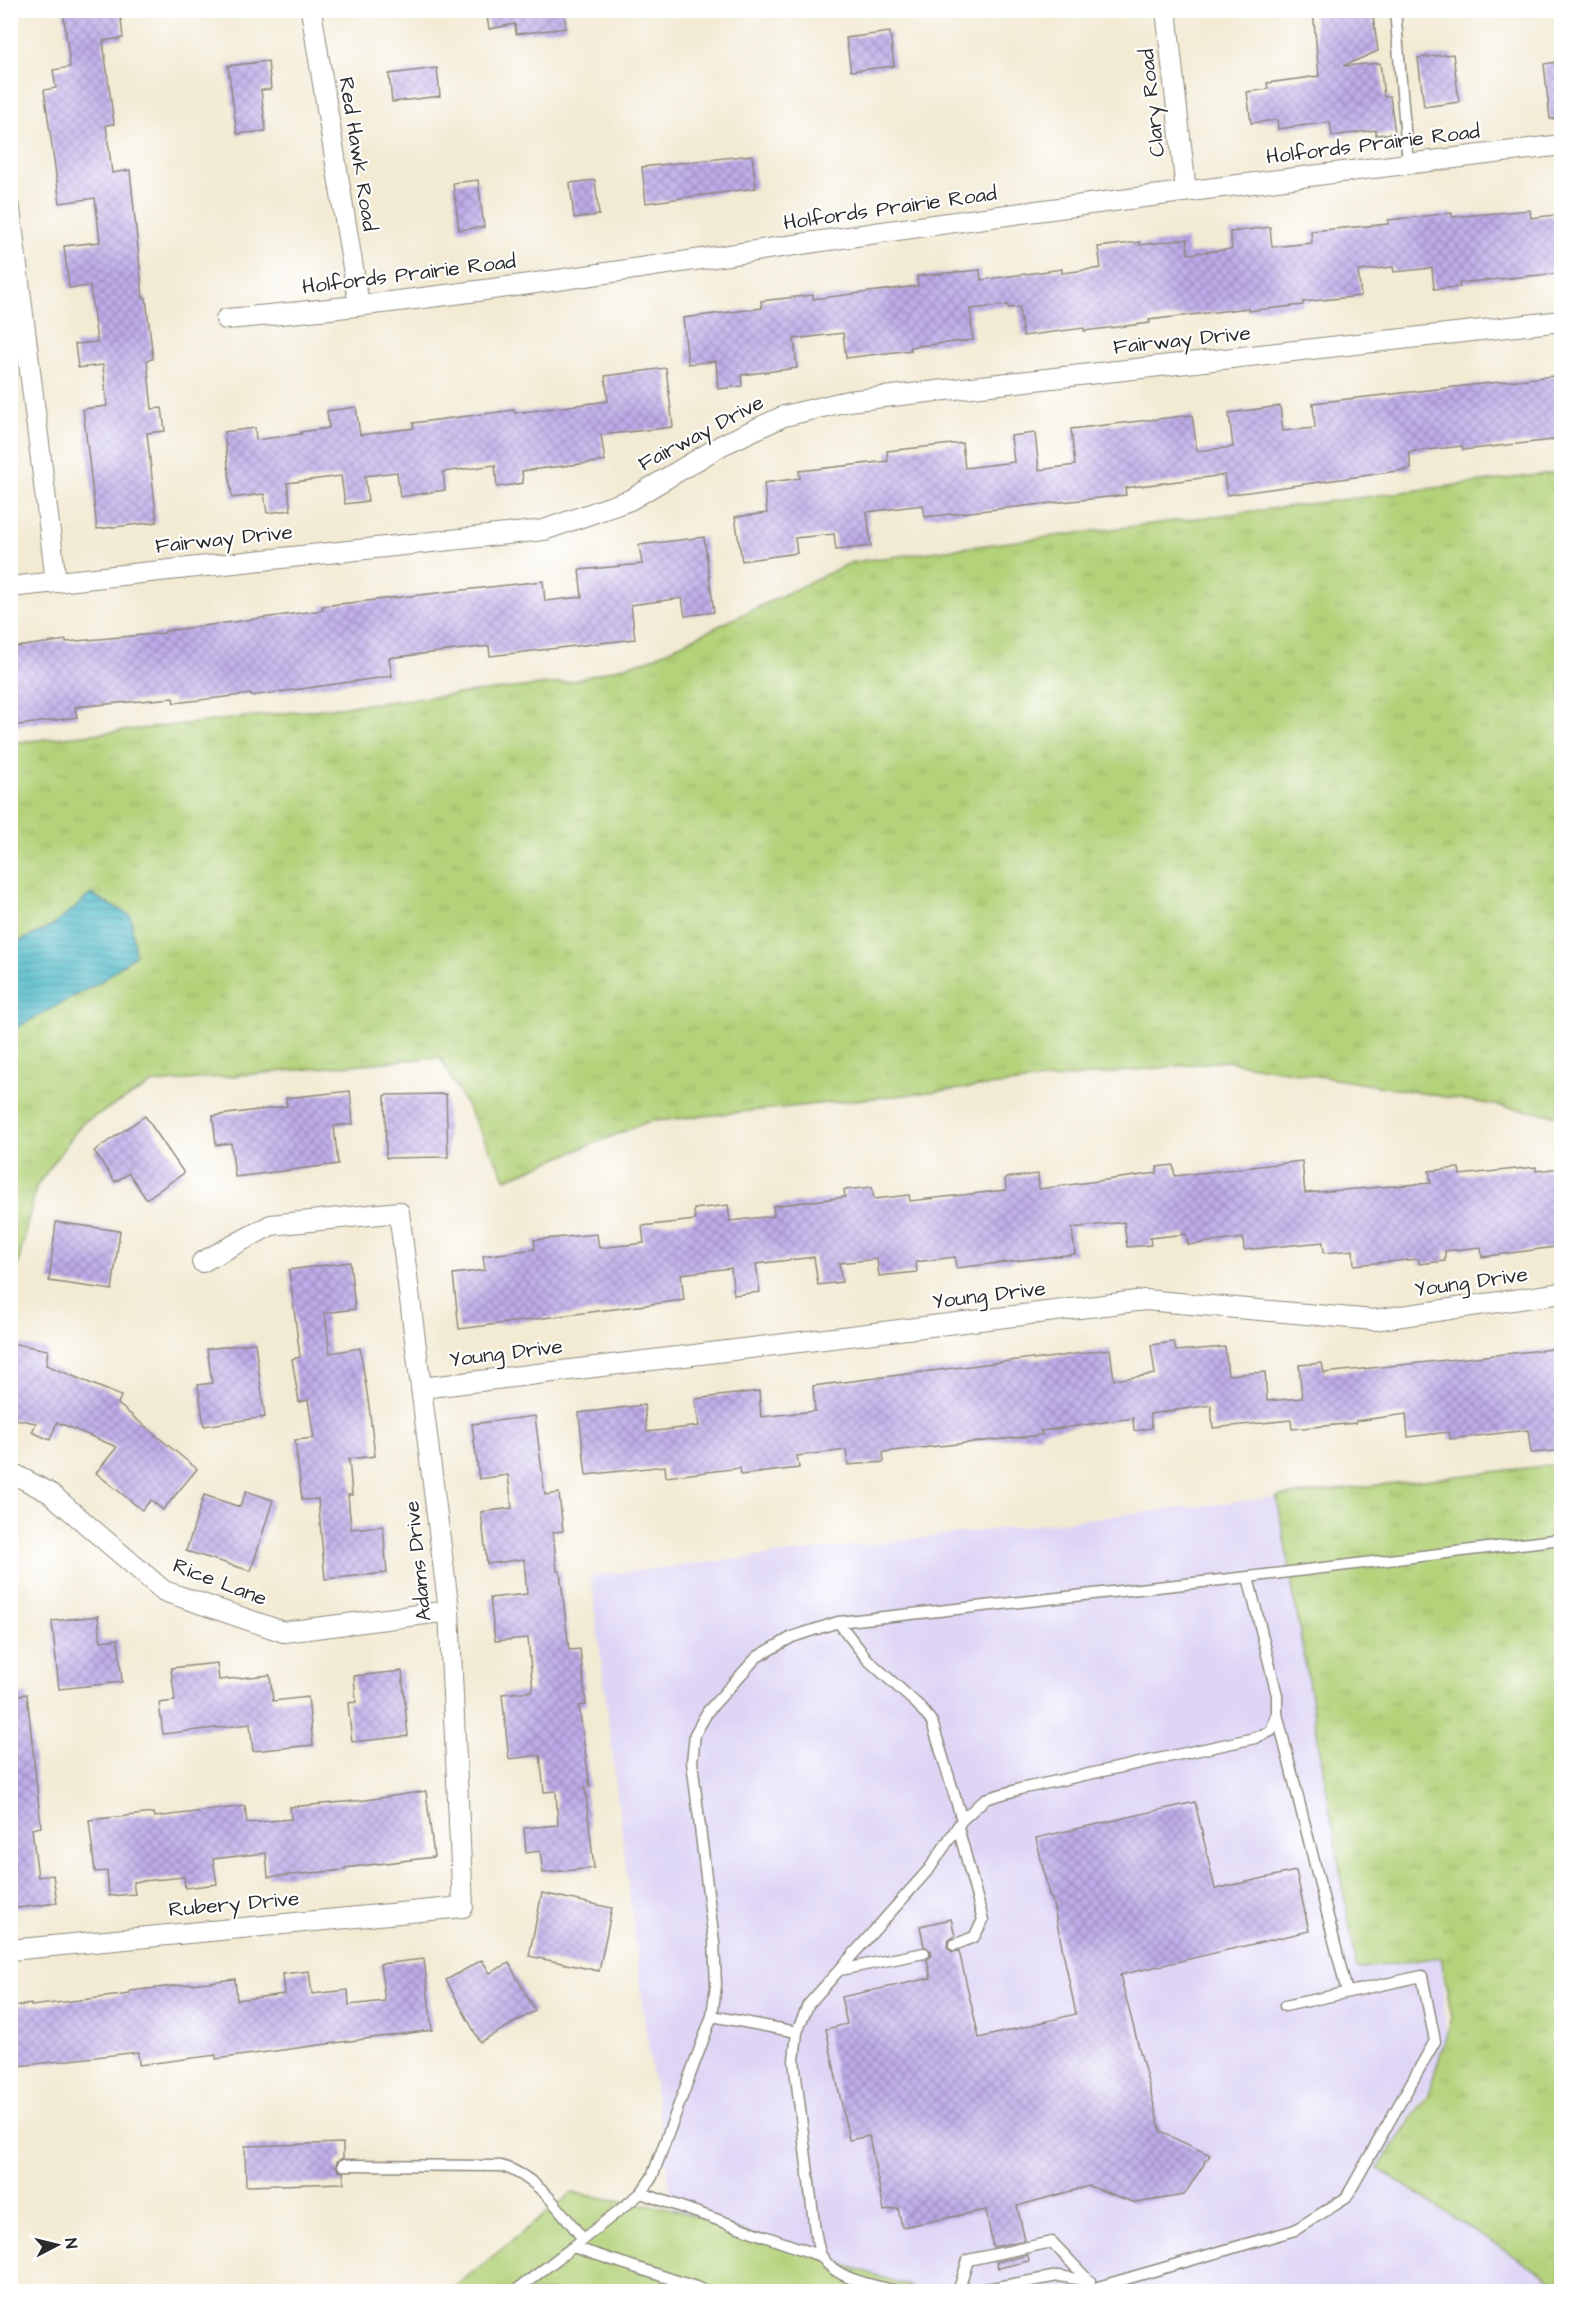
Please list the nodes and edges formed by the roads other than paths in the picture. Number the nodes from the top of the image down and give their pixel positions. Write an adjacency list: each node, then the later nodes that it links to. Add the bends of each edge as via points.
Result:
1 (311, 10): 8 (street, Red Hawk Road)
2 (1166, 10): 6 (street, Clary Road)
3 (1395, 10): 5 (lane)
4 (1562, 145): 5 (street, Holfords Prairie Road)
5 (1408, 164): 6 (street, Holfords Prairie Road)
6 (1186, 191): 8 (street, Holfords Prairie Road)
7 (10, 209): 11 (street)
8 (359, 304): 9 (street, Holfords Prairie Road)
9 (226, 319)
10 (1562, 321): 11 (street, Fairway Drive, via 848,401 784,416 722,445 630,500 543,530)
11 (56, 580): 12 (street, Fairway Drive)
12 (10, 587)
13 (202, 1262): 15 (street, Adams Drive, via 272,1225 399,1212)
14 (1562, 1293): 15 (street, Young Drive, via 1374,1320 1145,1300)
15 (422, 1388): 19 (street, Adams Drive)
16 (10, 1472): 19 (street, Rice Lane, via 50,1493 164,1591 284,1632)
17 (1562, 1539): 18 (lane)
18 (1248, 1577): 20 (lane); 21 (lane, via 1277,1695)
19 (449, 1611): 23 (street, Adams Drive)
20 (838, 1622): 22 (lane, via 868,1660 933,1722); 30 (lane, via 792,1637 757,1657 708,1711 695,1734 692,1762 714,1942 716,1985)
21 (1277, 1714): 22 (lane, via 1271,1731 1255,1738 985,1799); 28 (lane)
22 (960, 1823): 24 (lane, via 983,1920 974,1937); 27 (lane, via 930,1868)
23 (463, 1907): 25 (street, Rubery Drive)
24 (954, 1945)
25 (10, 1950)
26 (924, 1953): 27 (lane)
27 (840, 1970): 31 (lane, via 808,2005)
28 (1347, 1992): 29 (lane); 38 (lane, via 1422,1976 1435,2041 1346,2198 1295,2230)
29 (1285, 2006)
30 (712, 2016): 31 (lane); 33 (lane, via 660,2159)
31 (797, 2032): 36 (lane, via 794,2060)
32 (343, 2165): 34 (lane, via 501,2166 518,2170 555,2204)
33 (641, 2193): 34 (lane); 36 (lane)
34 (583, 2238): 35 (lane)
35 (573, 2247): 39 (lane); 40 (lane)
36 (821, 2256): 41 (lane, via 839,2274)
37 (1088, 2280): 38 (lane); 42 (lane, via 1052,2242 968,2260); 43 (lane, via 1058,2276)
38 (1101, 2289)
39 (514, 2292)
40 (711, 2292)
41 (902, 2292)
42 (958, 2292)
43 (969, 2292)

